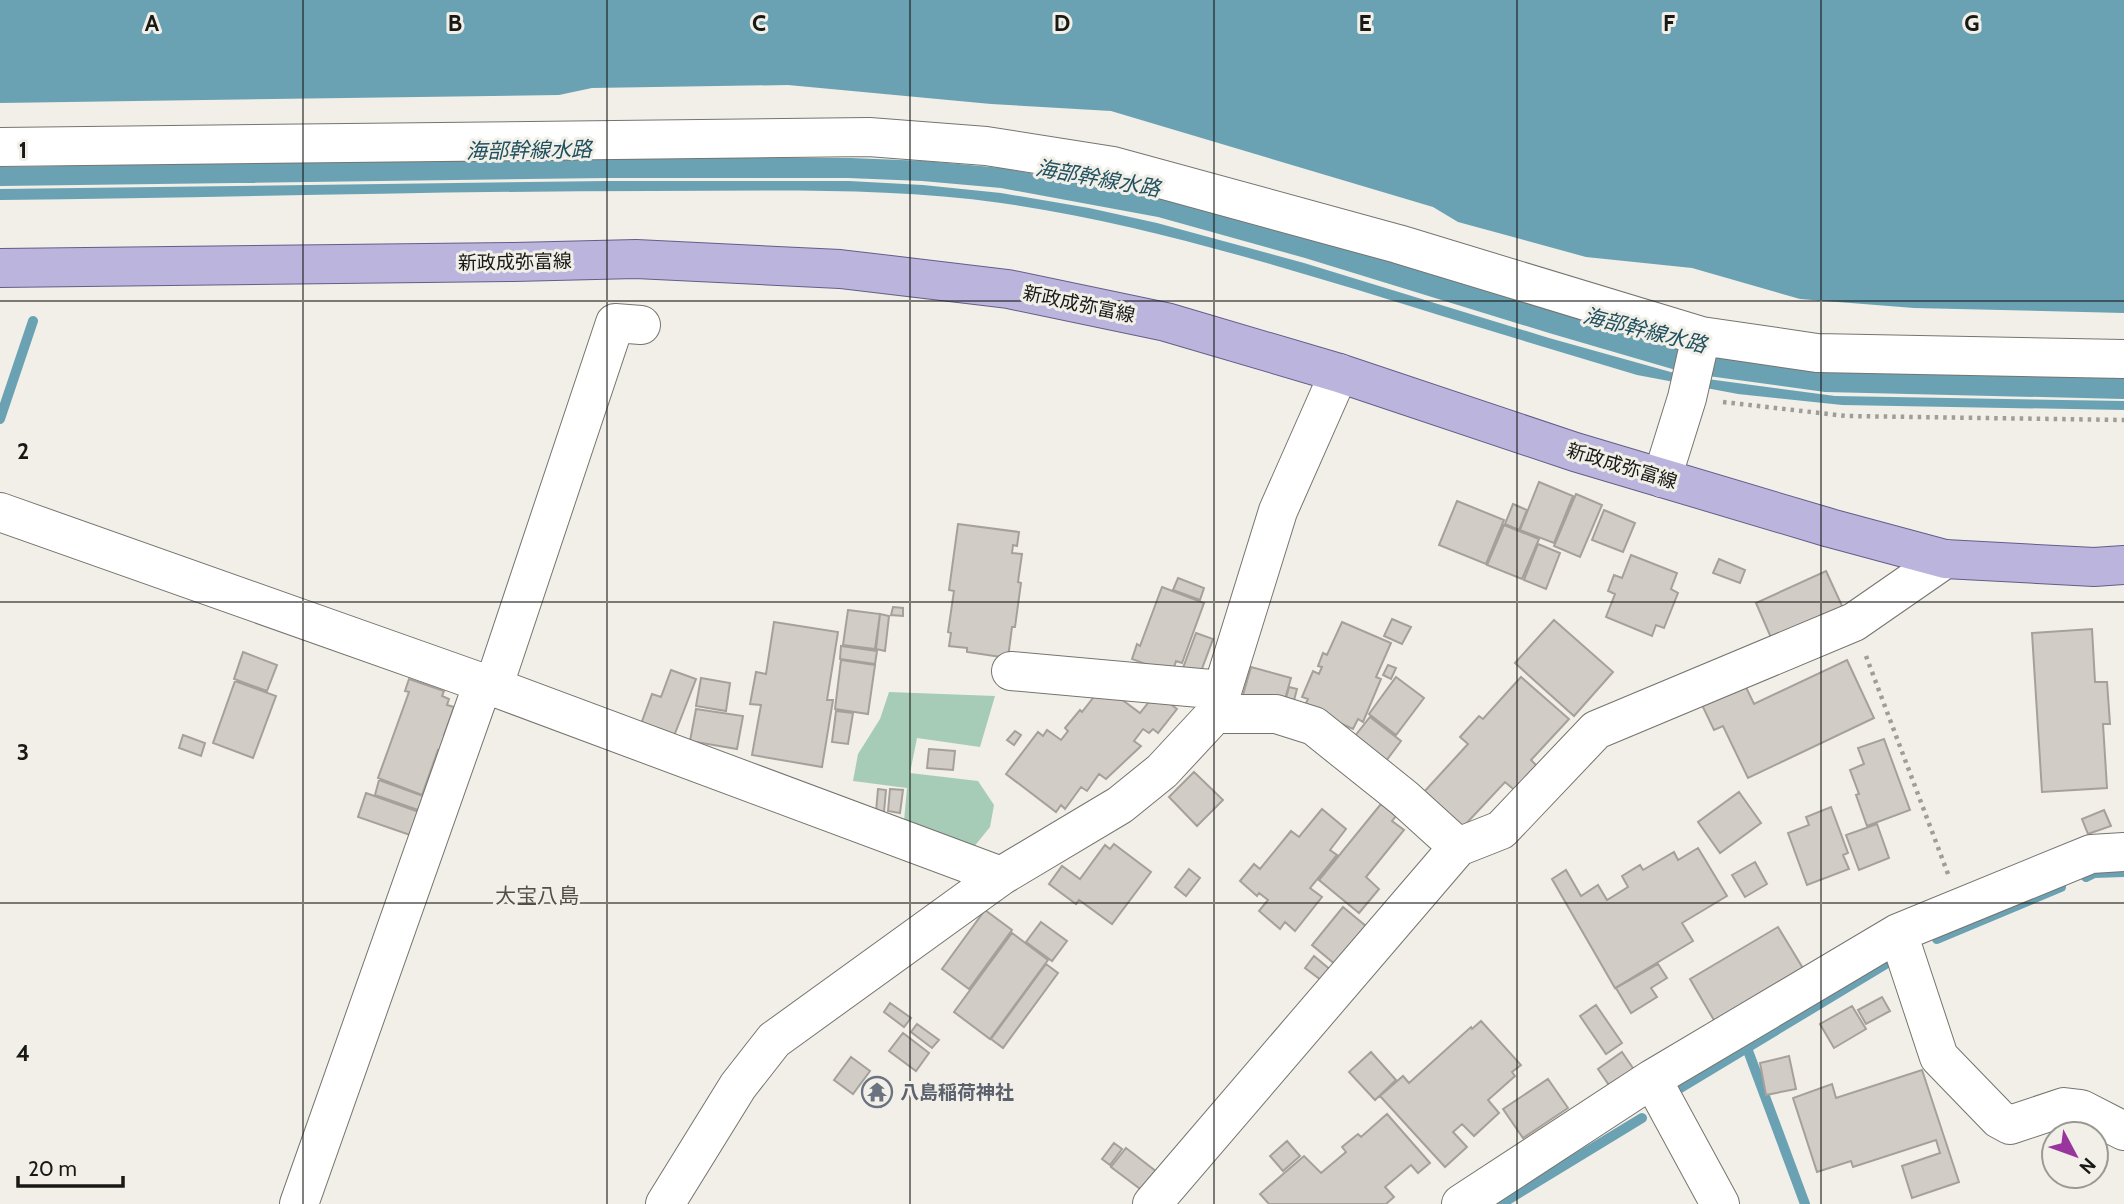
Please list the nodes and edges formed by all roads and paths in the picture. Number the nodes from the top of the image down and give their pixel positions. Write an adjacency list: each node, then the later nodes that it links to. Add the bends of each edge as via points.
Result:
1 (0, 147): 4 (street, via 869,136 986,146 1113,166 1398,244)
2 (0, 268): 6 (main road, 新政成弥富線, via 636,259 841,269 1008,289 1153,319)
3 (641, 325): 15 (street, via 615,323)
4 (1699, 341): 5 (street, via 1817,353); 7 (street)
5 (2124, 359)
6 (1339, 373): 9 (main road, 新政成弥富線); 16 (street, via 1278,510)
7 (1687, 398): 8 (path, via 1846,416); 9 (street)
8 (2124, 420)
9 (1662, 478): 11 (main road, 新政成弥富線)
10 (0, 512): 15 (street)
11 (1945, 559): 12 (main road, 新政成弥富線); 13 (street)
12 (2124, 565)
13 (1854, 622): 17 (street, via 1597,730 1501,830); 20 (path)
14 (1011, 671): 16 (street)
15 (488, 686): 19 (street); 24 (street)
16 (1219, 702): 17 (street, via 1314,726); 19 (street, via 1162,771 1120,805)
17 (1458, 847): 26 (street)
18 (2124, 852): 20 (street, via 2091,854)
19 (1001, 876): 25 (street, via 774,1040 738,1086)
20 (1960, 908): 21 (street)
21 (1898, 933): 22 (street); 23 (street, via 1940,1057 1998,1119 2010,1125 2064,1107 2081,1109)
22 (1652, 1079): 27 (street); 28 (street)
23 (2124, 1131)
24 (299, 1204)
25 (665, 1204)
26 (1152, 1204)
27 (1461, 1204)
28 (1720, 1204)

